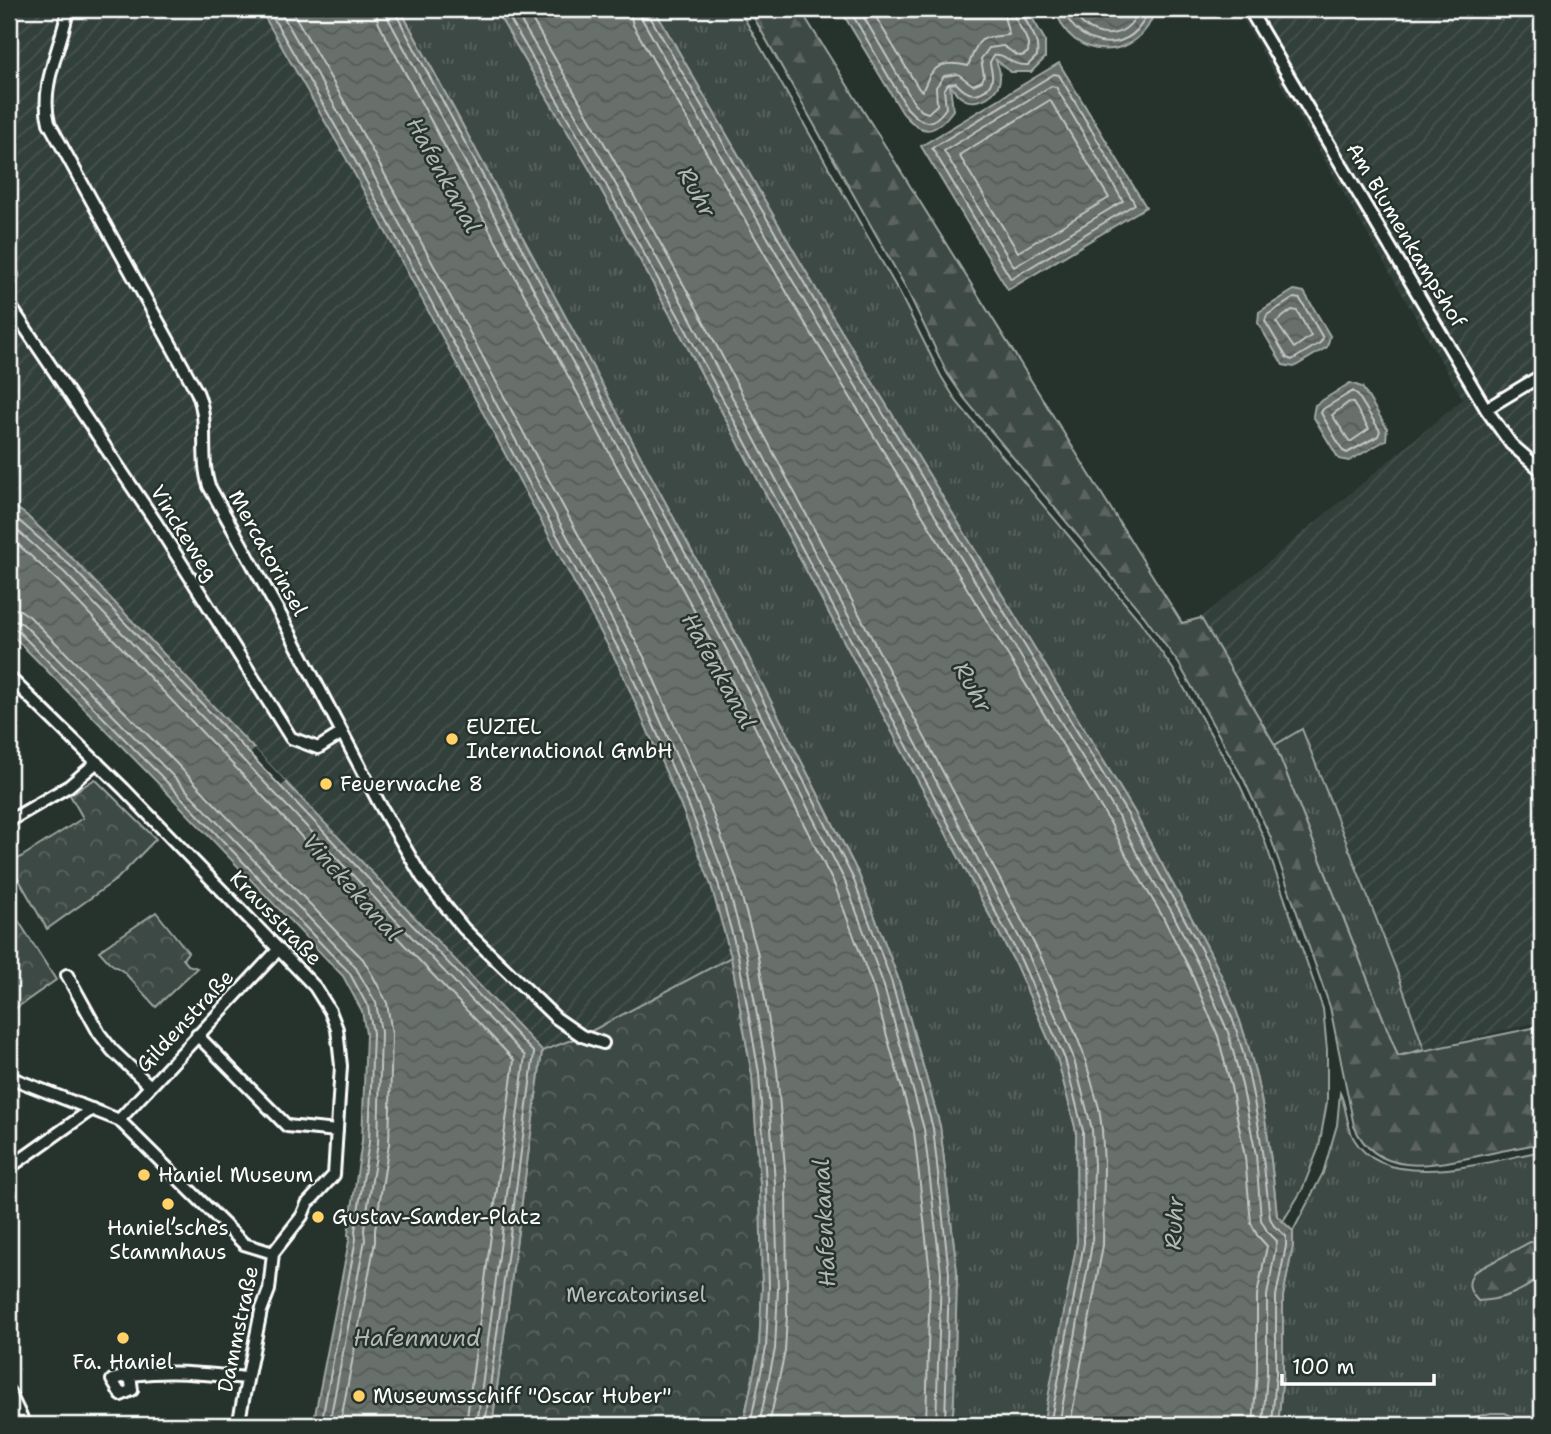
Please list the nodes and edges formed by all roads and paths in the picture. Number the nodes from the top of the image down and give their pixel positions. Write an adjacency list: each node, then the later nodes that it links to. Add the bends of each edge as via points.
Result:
1 (68, 9): 10 (street, Mercatorinsel, via 48,83 49,123 197,392 204,415 209,486)
2 (1249, 9): 7 (street, Am Blumenkampshof)
3 (9, 266): 4 (street)
4 (9, 283)
5 (9, 304): 10 (street, Vinckeweg, via 155,521 291,738 318,748)
6 (1542, 375): 7 (street)
7 (1486, 409): 8 (street, Am Blumenkampshof, via 1511,444)
8 (1542, 471)
9 (10, 682): 11 (street, Krausstraße)
10 (342, 733): 16 (street, Mercatorinsel, via 400,842 438,899 556,1018 582,1036)
11 (97, 762): 12 (street, via 69,786); 13 (street, Krausstraße)
12 (9, 821)
13 (279, 949): 15 (street, Gildenstraße); 21 (street, Krausstraße, via 315,987 337,1029 341,1066)
14 (67, 975): 18 (street, via 99,1033)
15 (197, 1035): 18 (street, Gildenstraße); 21 (street, via 286,1126)
16 (603, 1043)
17 (9, 1077): 19 (street)
18 (150, 1086): 20 (street, Gildenstraße)
19 (92, 1109): 20 (street); 22 (street)
20 (118, 1120): 24 (street, via 244,1244)
21 (337, 1131): 23 (street, Krausstraße, via 334,1175)
22 (9, 1168)
23 (281, 1243): 24 (street, Dammstraße)
24 (274, 1253): 26 (street, Dammstraße)
25 (130, 1374): 26 (street)
26 (246, 1378): 30 (street, Dammstraße)
27 (9, 1392): 29 (street)
28 (36, 1417): 29 (street)
29 (21, 1424)
30 (237, 1425)

